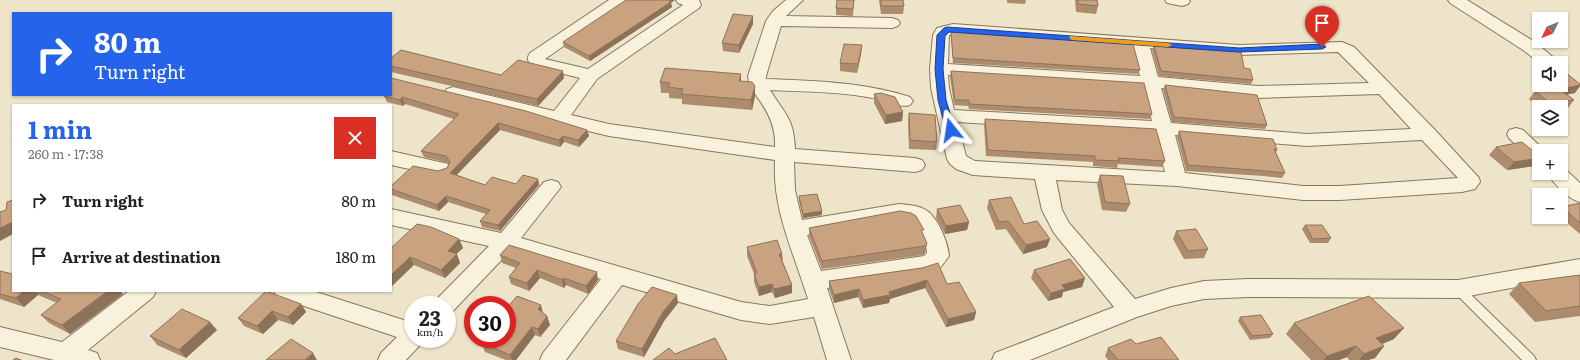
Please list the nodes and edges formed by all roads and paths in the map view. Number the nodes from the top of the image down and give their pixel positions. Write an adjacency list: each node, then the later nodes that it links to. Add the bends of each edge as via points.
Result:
1 (619, 0): 10 (street, via 536,57 538,62)
2 (684, 0): 10 (street, via 692,2 693,5)
3 (795, 0): 5 (street)
4 (1456, 0): 8 (street)
5 (774, 21): 6 (street); 12 (street, via 756,76)
6 (892, 23)
7 (1140, 43): 9 (street, via 947,29 941,35); 11 (street); 13 (street, via 1239,50 1342,47)
8 (1542, 56)
9 (939, 69): 11 (street); 16 (street, via 941,94)
10 (591, 75): 17 (street)
11 (1150, 82): 13 (street, via 1258,92); 18 (street)
12 (757, 84): 15 (street, via 861,90 886,94); 22 (street, via 783,126)
13 (1384, 88): 19 (street)
14 (436, 89): 17 (street)
15 (904, 101)
16 (947, 115): 18 (street); 26 (street, via 957,159 963,164 973,168)
17 (558, 119): 22 (street, via 609,130)
18 (1163, 128): 19 (street, via 1307,140); 27 (street)
19 (1428, 134): 27 (street, via 1469,178 1468,184 1340,193 1303,193)
20 (1516, 134): 21 (street)
21 (1532, 149)
22 (784, 155): 24 (street); 32 (street, via 785,190)
23 (392, 158): 25 (street)
24 (915, 165)
25 (441, 169)
26 (1044, 173): 27 (street); 42 (street, via 1052,210 1061,228)
27 (1177, 179)
28 (1564, 180): 30 (street)
29 (551, 187): 33 (street)
30 (1580, 195)
31 (392, 217): 33 (street)
32 (795, 229): 36 (street); 36 (street, via 899,211 909,212 925,221 938,247 938,256 932,262 920,266)
33 (506, 242): 35 (street); 40 (street)
34 (1580, 267): 37 (street)
35 (616, 276): 41 (street, via 756,314 785,313); 48 (street)
36 (814, 281): 41 (street)
37 (1458, 289): 42 (street, via 1204,290 1170,297); 51 (lane)
38 (144, 292): 46 (street)
39 (288, 292): 43 (street)
40 (454, 296)
41 (822, 306): 49 (street)
42 (1130, 310): 50 (street)
43 (404, 330)
44 (0, 337): 46 (street)
45 (404, 346): 47 (street)
46 (77, 356)
47 (390, 360)
48 (552, 360)
49 (839, 360)
50 (1004, 360)
51 (1530, 360)

